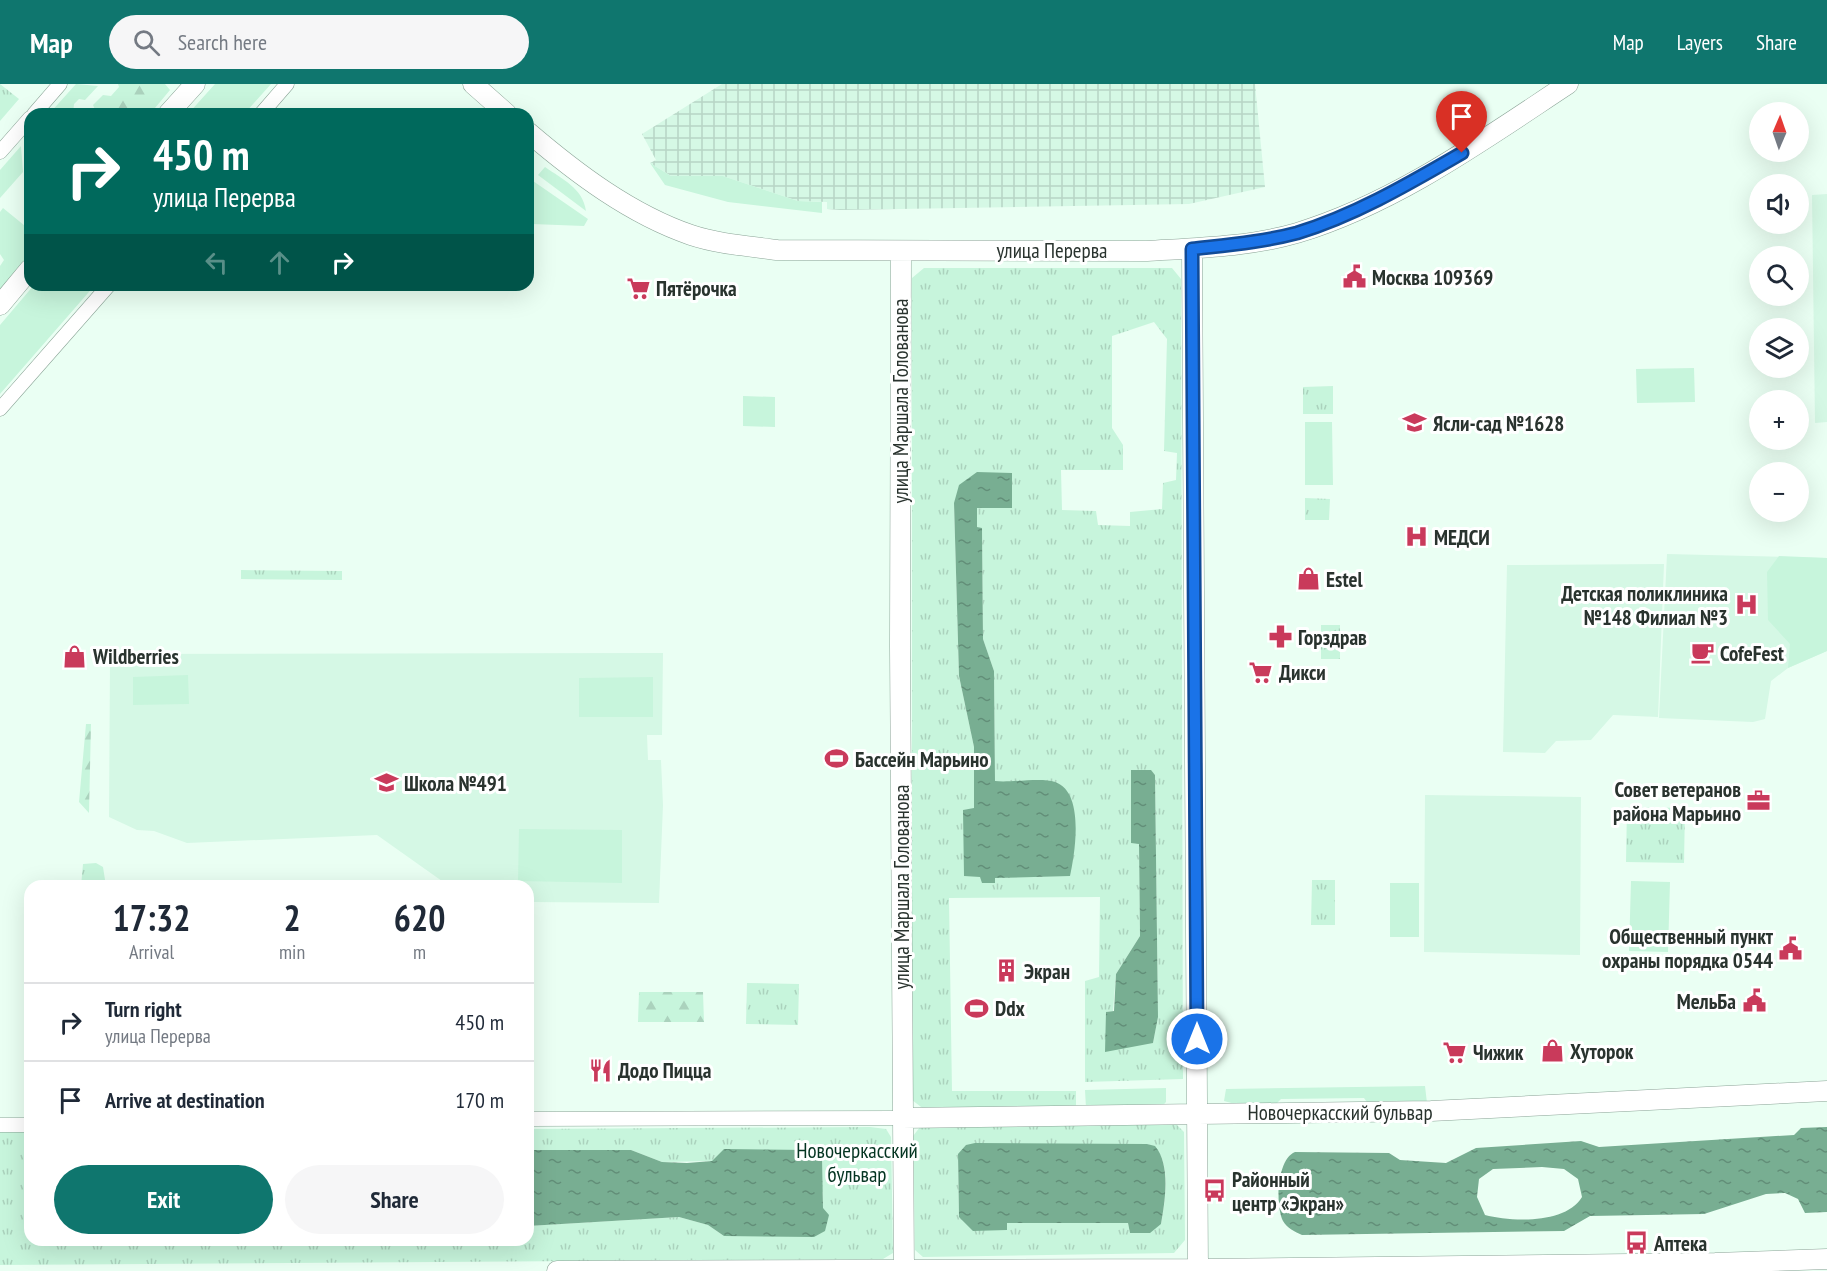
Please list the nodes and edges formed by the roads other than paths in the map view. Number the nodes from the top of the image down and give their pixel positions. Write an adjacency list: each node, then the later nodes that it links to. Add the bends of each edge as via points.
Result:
1 (60, 84): 6 (street)
2 (195, 84): 7 (street)
3 (287, 84): 8 (street)
4 (473, 84): 9 (street)
5 (1568, 84): 13 (street, улица Перерва, via 1416,180 1350,212 1278,237)
6 (39, 108)
7 (173, 108)
8 (266, 108)
9 (500, 108)
10 (24, 125): 12 (street)
11 (534, 137): 14 (street, улица Перерва, via 598,187 690,235 777,250)
12 (0, 152)
13 (1192, 249): 14 (street, улица Перерва); 20 (street)
14 (901, 251): 21 (street, улица Маршала Голованова)
15 (24, 276): 17 (street)
16 (104, 291): 18 (street)
17 (0, 305)
18 (0, 409)
19 (1827, 1091): 20 (street, Новочеркасский бульвар, via 1507,1109)
20 (1198, 1113): 21 (street, Новочеркасский бульвар); 26 (street)
21 (902, 1118): 22 (street, Новочеркасский бульвар); 28 (street, улица Маршала Голованова)
22 (534, 1119)
23 (0, 1125): 24 (street)
24 (24, 1125)
25 (1827, 1259): 26 (street)
26 (1198, 1270): 28 (street)
27 (557, 1271): 28 (street)
28 (904, 1271)

